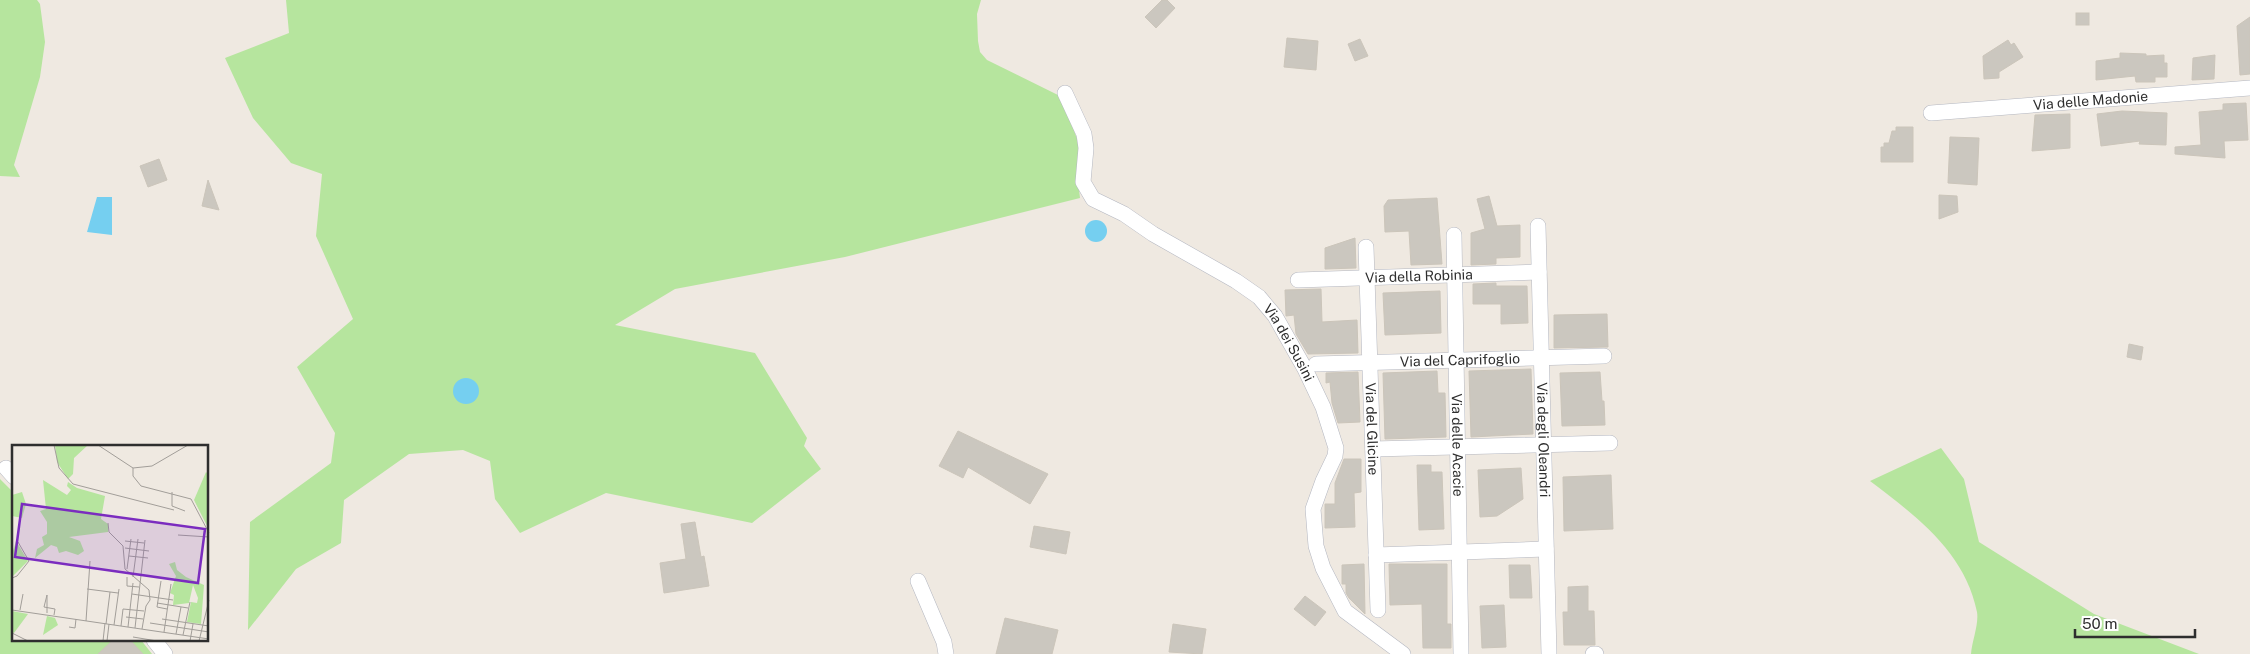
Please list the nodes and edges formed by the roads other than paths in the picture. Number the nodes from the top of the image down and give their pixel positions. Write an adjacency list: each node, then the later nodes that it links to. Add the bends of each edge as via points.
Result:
1 (2250, 88): 3 (street, Via delle Madonie)
2 (1065, 93): 28 (street, Via dei Susini, via 1084,134 1083,182 1093,199 1236,281 1259,297 1275,316 1323,407 1336,448 1336,456 1313,509 1316,546 1323,568 1345,611)
3 (1931, 113)
4 (1538, 226): 7 (street, Via degli Oleandri)
5 (1454, 235): 8 (street, Via delle Acacie)
6 (1366, 247): 9 (street, Via del Glicine)
7 (1539, 272): 8 (street, Via della Robinia); 12 (street, Via degli Oleandri)
8 (1454, 275): 9 (street, Via della Robinia); 13 (street, Via delle Acacie)
9 (1367, 278): 10 (street, Via della Robinia); 14 (street, Via del Glicine)
10 (1298, 280)
11 (1604, 356): 12 (street, Via del Caprifoglio)
12 (1541, 358): 13 (street, Via del Caprifoglio); 17 (street, Via degli Oleandri)
13 (1456, 360): 14 (street, Via del Caprifoglio); 18 (street, Via delle Acacie)
14 (1370, 362): 15 (street, Via del Caprifoglio); 19 (street, Via del Glicine)
15 (1316, 364)
16 (1610, 444): 17 (street)
17 (1544, 445): 18 (street); 20 (street, Via degli Oleandri)
18 (1458, 447): 19 (street); 21 (street, Via delle Acacie)
19 (1373, 449): 22 (street, Via del Glicine)
20 (1546, 549): 21 (street); 30 (street, Via degli Oleandri)
21 (1460, 552): 22 (street); 29 (street, Via delle Acacie)
22 (1376, 554): 24 (street, Via del Glicine)
23 (918, 581): 27 (street)
24 (1378, 610)
25 (156, 642): 26 (street)
26 (165, 654)
27 (946, 654)
28 (1403, 654)
29 (1461, 654)
30 (1549, 654)

